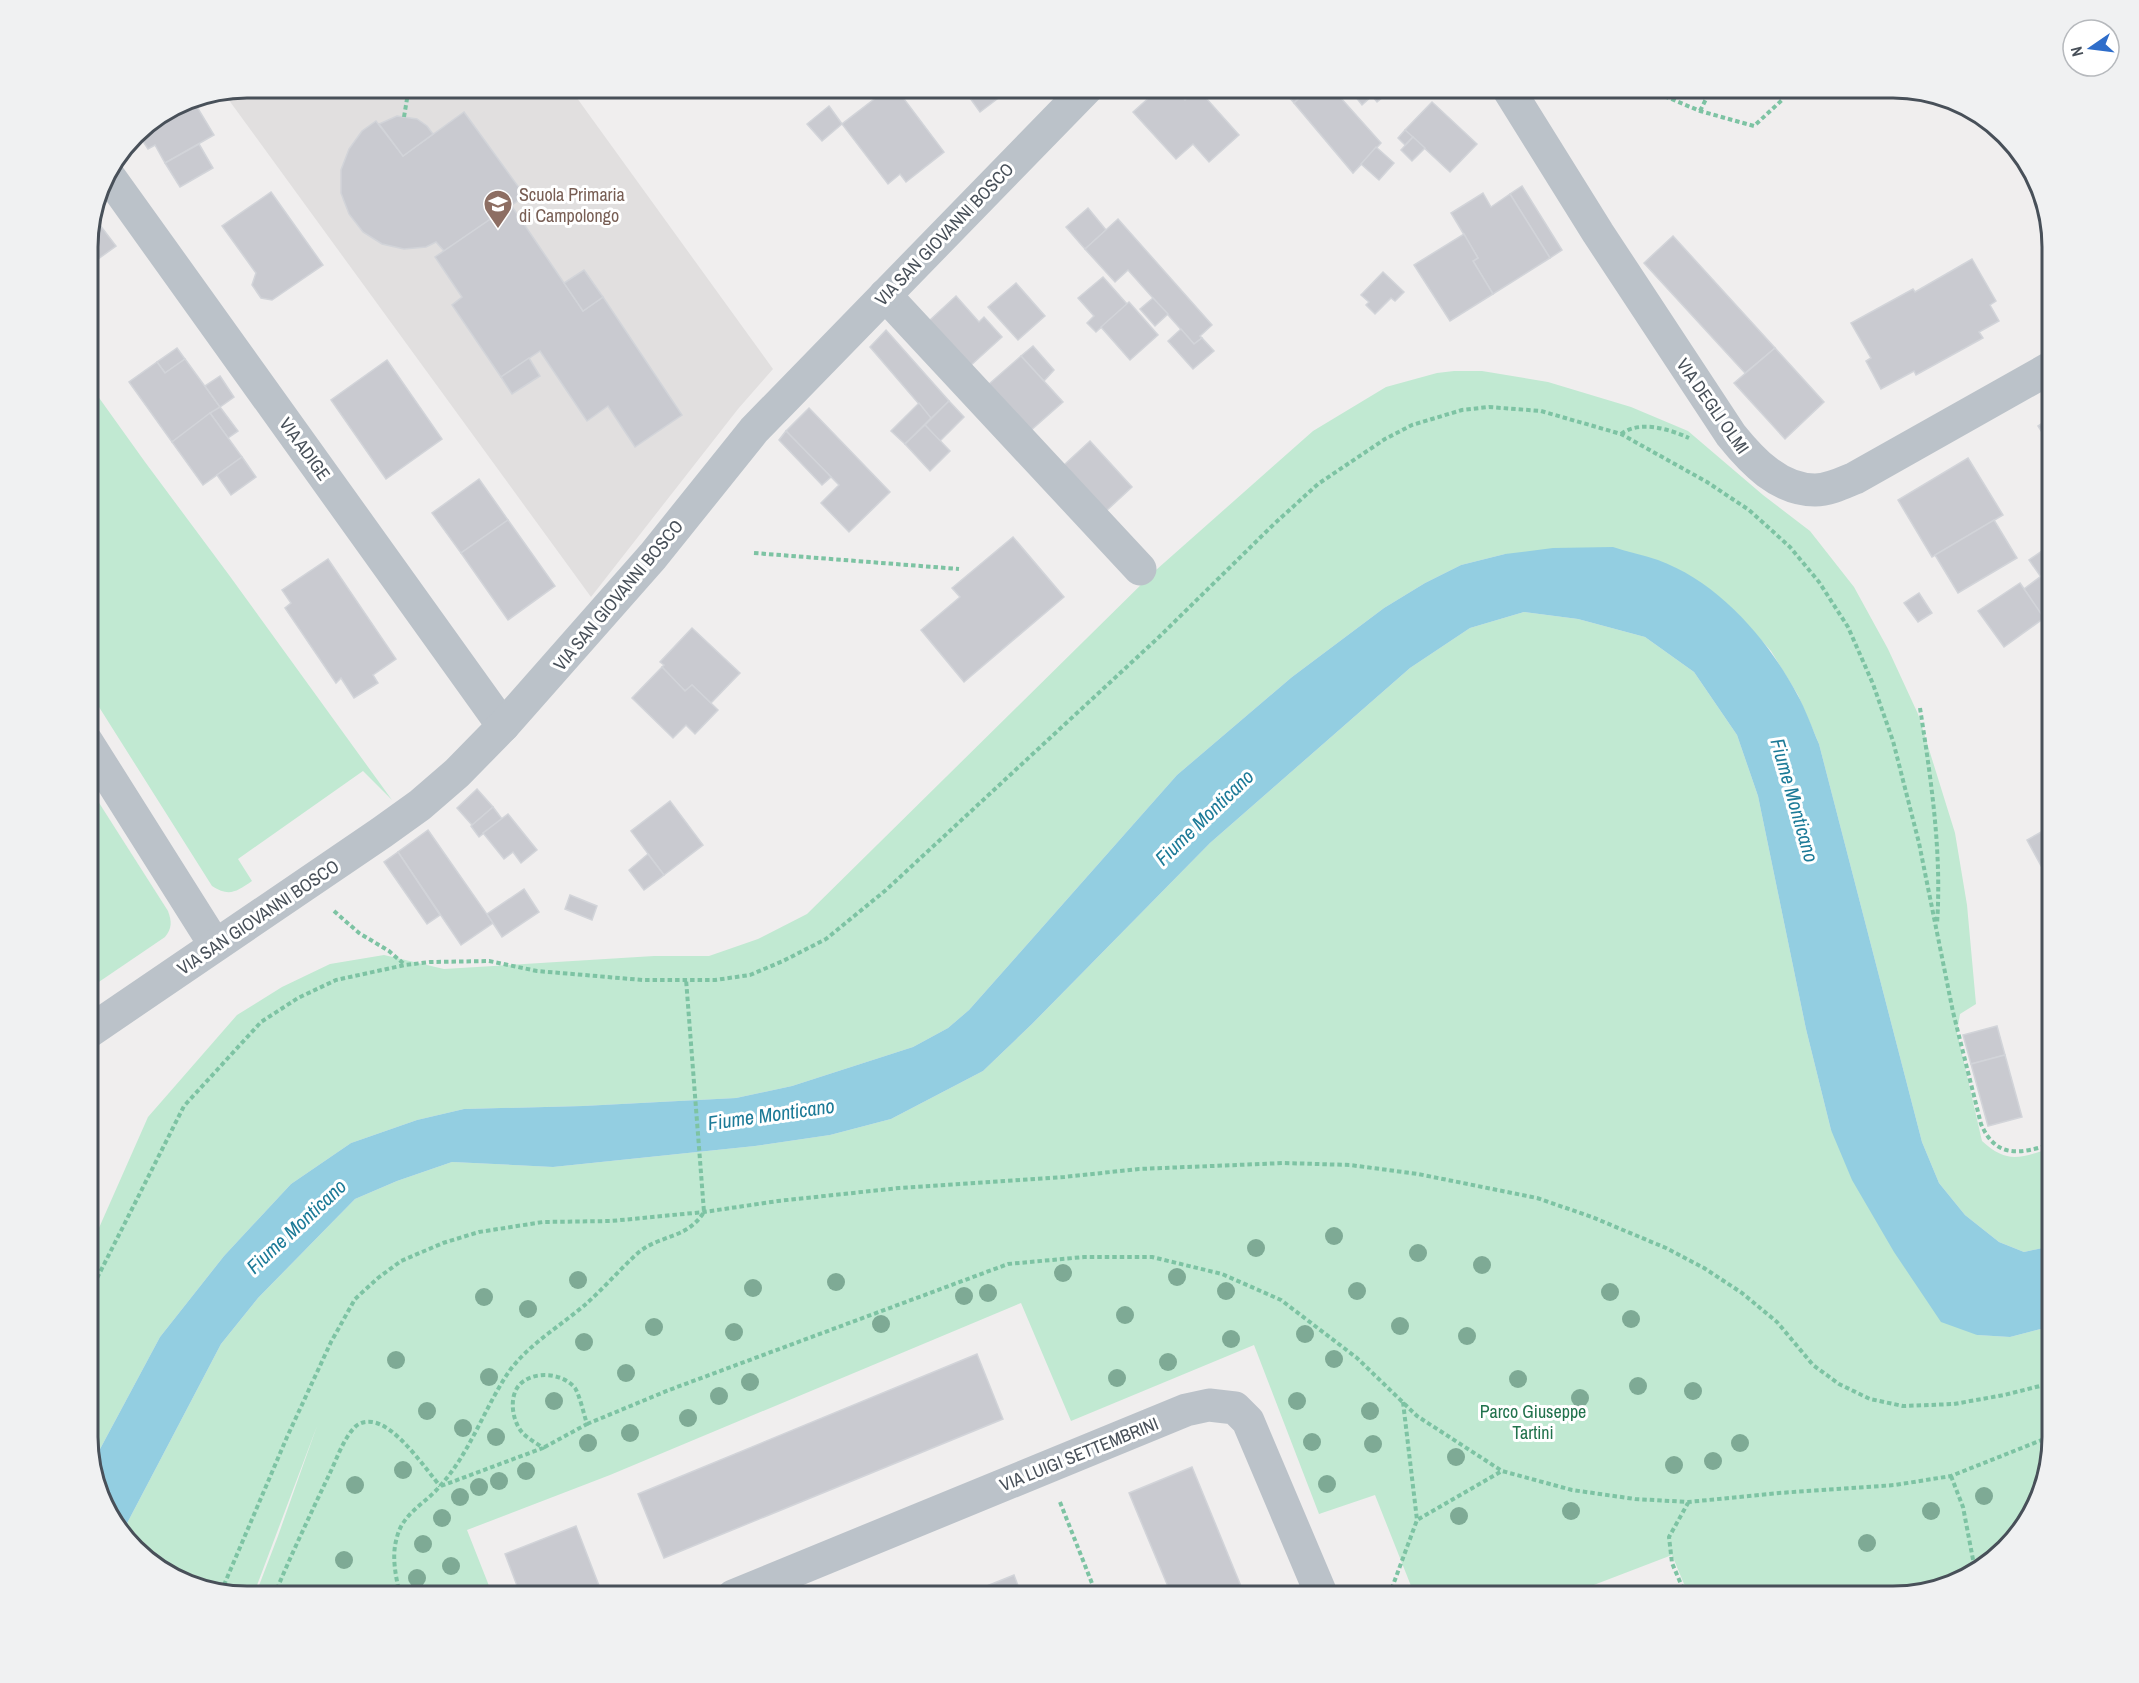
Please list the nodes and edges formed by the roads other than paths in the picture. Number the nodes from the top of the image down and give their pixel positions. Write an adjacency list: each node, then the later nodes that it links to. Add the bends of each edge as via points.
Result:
1 (1078, 97): 4 (street, VIA SAN GIOVANNI BOSCO)
2 (1513, 97): 5 (street, VIA DEGLI OLMI, via 1731,435 1753,462 1777,479 1799,488 1833,488)
3 (113, 181): 7 (street, VIA ADIGE)
4 (885, 295): 6 (street); 7 (street, VIA SAN GIOVANNI BOSCO, via 754,430 653,556)
5 (2042, 373)
6 (1140, 569)
7 (503, 726): 9 (street, VIA SAN GIOVANNI BOSCO, via 420,805)
8 (98, 759): 9 (street)
9 (215, 945): 10 (street, VIA SAN GIOVANNI BOSCO)
10 (98, 1025)
11 (757, 1586): 12 (street, VIA LUIGI SETTEMBRINI, via 1186,1410 1209,1405 1234,1408 1248,1421)
12 (1318, 1586)

